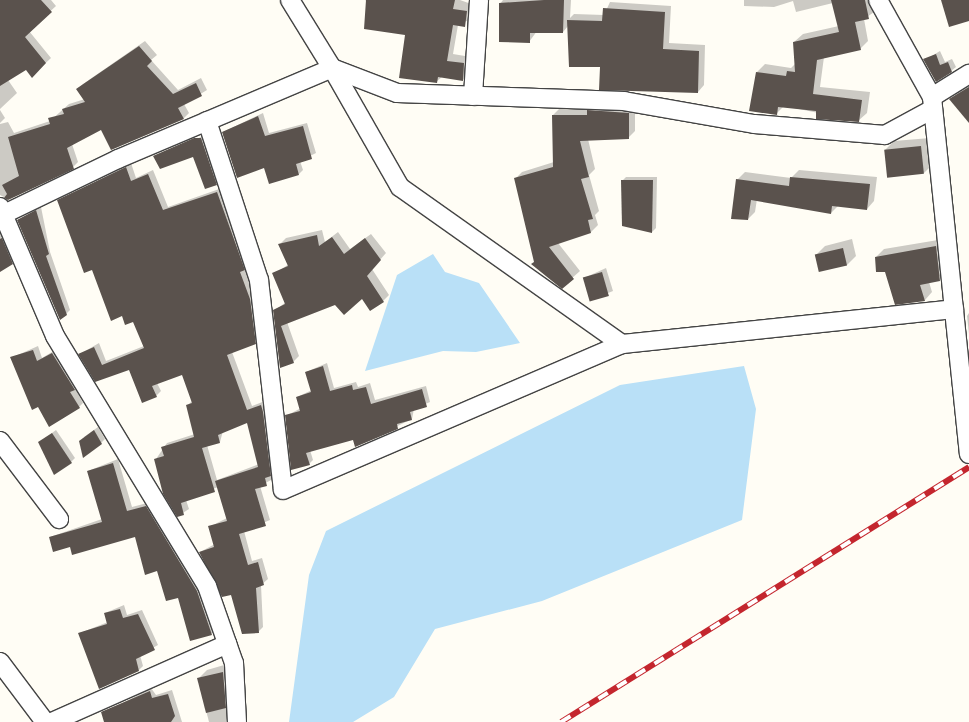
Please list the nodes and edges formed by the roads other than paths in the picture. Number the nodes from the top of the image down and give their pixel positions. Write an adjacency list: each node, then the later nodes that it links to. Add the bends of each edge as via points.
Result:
1 (290, 0): 4 (street)
2 (479, 0): 6 (street)
3 (878, 0): 7 (street)
4 (332, 68): 6 (street, via 397,93); 8 (street); 11 (street, via 400,187)
5 (969, 74): 7 (street)
6 (473, 96): 7 (street, via 624,101 754,124 885,136)
7 (932, 103): 10 (street)
8 (207, 121): 9 (street); 11 (street, via 260,280 284,490)
9 (1, 212): 15 (street, via 55,336 207,586)
10 (954, 309): 11 (street); 13 (street)
11 (622, 344)
12 (0, 441): 14 (street)
13 (969, 454)
14 (59, 519)
15 (227, 644): 18 (street); 19 (street, via 234,663)
16 (0, 662): 17 (street)
17 (45, 722)
18 (52, 722)
19 (237, 722)

